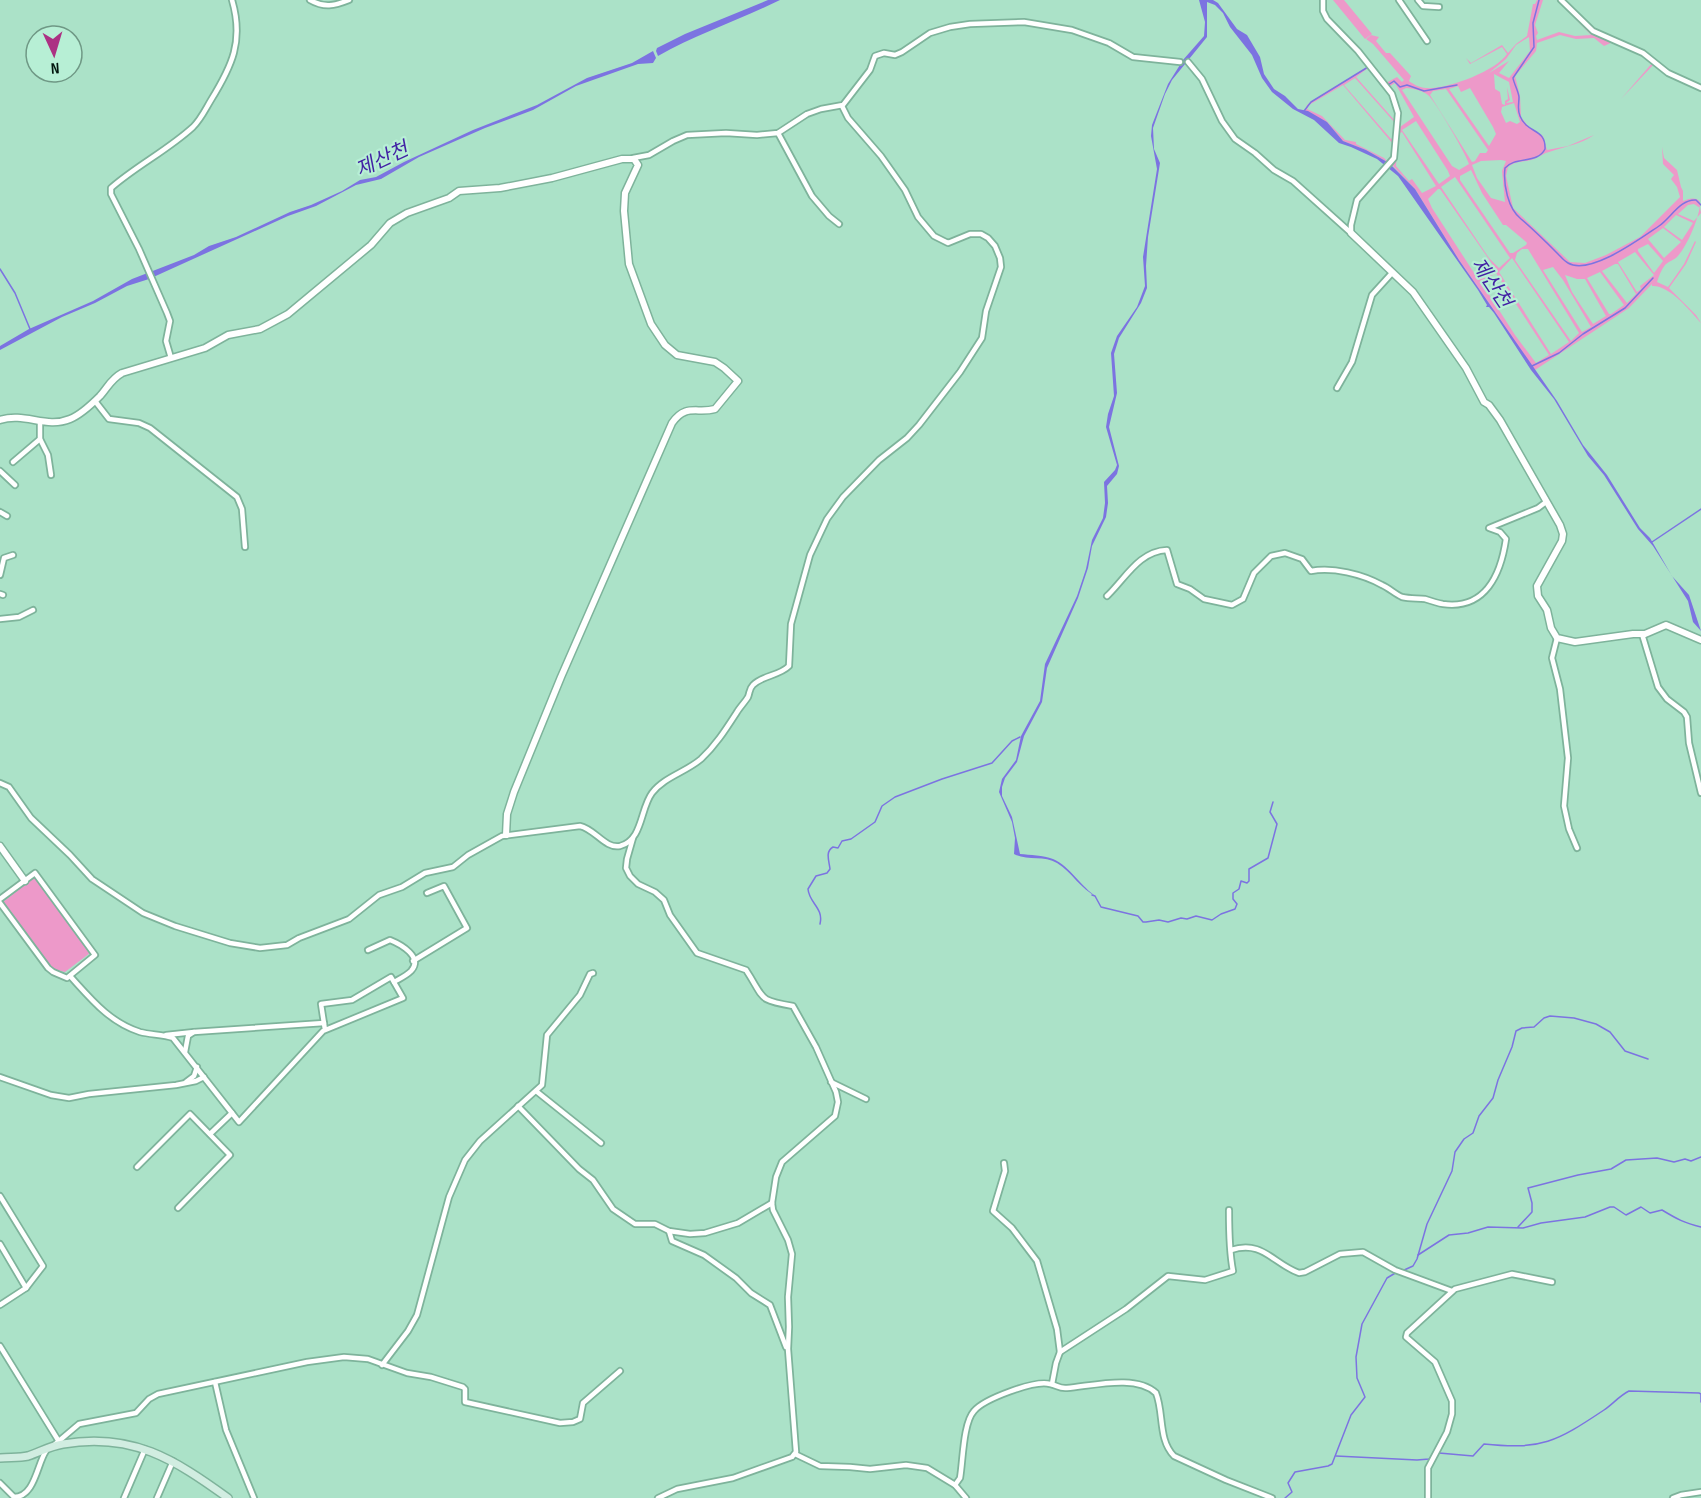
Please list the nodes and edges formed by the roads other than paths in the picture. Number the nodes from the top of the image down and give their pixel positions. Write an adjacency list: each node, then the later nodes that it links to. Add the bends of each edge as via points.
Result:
1 (232, 0): 19 (street, via 236,48 227,74 201,118 111,188 169,319 166,341)
2 (310, 0): 3 (street, via 327,6)
3 (349, 0)
4 (1323, 0): 17 (street, via 1327,19 1386,86 1398,113 1394,158 1357,200)
5 (1400, 0): 9 (street)
6 (1418, 0): 8 (street, via 1423,6)
7 (1561, 0): 12 (street, via 1593,31 1643,52 1668,73)
8 (1439, 7)
9 (1427, 41)
10 (1180, 62): 13 (street, via 1133,57 1109,43 1066,28 1024,22 970,24 930,33 898,54 875,56 870,70)
11 (1188, 62): 17 (street, via 1202,79 1235,139 1293,181)
12 (1701, 88)
13 (842, 106): 14 (street, via 807,114); 44 (street, via 885,161 918,217 934,236 948,243 981,234 995,246 1001,267 986,311 982,338 920,425 879,460 827,519 810,555 795,609 789,666 752,686 704,757 655,790)
14 (778, 133): 15 (street, via 687,135 649,155); 16 (street, via 812,196)
15 (633, 158): 19 (street, via 545,180 462,190 407,213 390,223 371,245 288,314 260,329 224,336 205,348); 43 (street, via 638,165 624,204 629,264 651,324 677,355 715,362 738,381 715,409 684,411 672,423 518,782 507,814)
16 (839, 224)
17 (1351, 233): 18 (street)
18 (1392, 273): 20 (street, via 1372,295 1352,362); 29 (street, via 1413,292 1466,368)
19 (171, 357): 21 (street, via 117,375)
20 (1337, 388)
21 (95, 401): 23 (street, via 68,420); 32 (street, via 109,419 150,428 237,497 242,509)
22 (0, 420): 23 (street, via 16,417)
23 (40, 421): 24 (street)
24 (40, 439): 25 (street); 27 (street)
25 (13, 462)
26 (0, 471): 28 (street)
27 (51, 475)
28 (15, 485)
29 (1546, 502): 35 (street, via 1489,528 1506,539 1499,571 1487,590 1460,603 1446,605 1407,598 1377,582 1345,572 1311,571 1302,559 1280,553 1257,570 1240,601 1232,605 1219,603 1177,584 1167,550 1141,560); 39 (street, via 1563,537 1537,589)
30 (0, 512): 31 (street)
31 (7, 516)
32 (245, 547)
33 (13, 555): 34 (street, via 4,558)
34 (0, 575)
35 (1107, 596)
36 (33, 610): 37 (street, via 14,619)
37 (0, 619)
38 (1642, 634): 39 (street, via 1575,642); 40 (street, via 1666,625); 42 (street, via 1658,687 1687,717)
39 (1557, 638): 46 (street, via 1552,658 1560,689 1568,758 1564,806)
40 (1701, 640)
41 (0, 783): 43 (street, via 9,787 30,818 92,879 134,908 175,926 253,947 280,947 349,919 379,895 425,873 453,867)
42 (1701, 793)
43 (506, 835): 44 (street, via 580,826 614,846)
44 (633, 838): 64 (street, via 626,868 630,876 664,900 697,953 746,970 767,1001 793,1005)
45 (0, 846): 47 (street)
46 (1577, 848)
47 (25, 880): 49 (street); 53 (street, via 35,873 95,955)
48 (427, 893): 51 (street, via 444,886 467,928)
49 (0, 901): 53 (street, via 48,968 60,976)
50 (368, 950): 51 (street, via 390,940 408,951)
51 (413, 961): 54 (street, via 411,971)
52 (593, 973): 65 (street, via 547,1035 542,1085)
53 (70, 975): 58 (street, via 114,1020)
54 (394, 982): 55 (street, via 391,977 352,1000 321,1004); 56 (street, via 403,998)
55 (324, 1023): 56 (street); 57 (street)
56 (325, 1030): 68 (street, via 239,1122)
57 (194, 1032): 58 (street); 59 (street, via 188,1036)
58 (164, 1036): 59 (street, via 173,1038)
59 (185, 1052): 60 (street)
60 (197, 1067): 62 (street); 63 (street)
61 (0, 1077): 63 (street, via 63,1098)
62 (204, 1077): 63 (street); 68 (street)
63 (186, 1082)
64 (830, 1082): 66 (street); 74 (street, via 838,1102 835,1116 782,1162)
65 (536, 1091): 67 (street); 70 (street)
66 (866, 1099)
67 (518, 1107): 77 (street, via 592,1180 618,1213 635,1224 655,1224); 88 (street, via 465,1160 449,1197 417,1315)
68 (232, 1113): 69 (street)
69 (210, 1134): 72 (street, via 190,1114); 75 (street, via 230,1155)
70 (601, 1143)
71 (1004, 1163): 87 (street, via 993,1211 1012,1228 1037,1261)
72 (137, 1167)
73 (0, 1196): 81 (street, via 43,1266)
74 (772, 1203): 77 (street, via 743,1221 713,1232); 86 (street, via 792,1254)
75 (178, 1208)
76 (1229, 1210): 79 (street)
77 (669, 1231): 86 (street, via 672,1241 704,1255 770,1305)
78 (0, 1244): 81 (street)
79 (1231, 1250): 82 (street, via 1256,1248 1299,1273 1340,1254 1363,1252 1395,1270); 87 (street, via 1233,1271 1206,1280 1168,1276)
80 (1552, 1282): 82 (street, via 1513,1274)
81 (26, 1288): 84 (street)
82 (1452, 1291): 109 (street, via 1406,1334 1435,1362 1452,1401 1448,1432 1428,1468)
83 (0, 1296): 84 (street)
84 (2, 1303)
85 (0, 1346): 92 (street)
86 (788, 1349): 95 (street)
87 (1060, 1352): 91 (street)
88 (382, 1365): 89 (street, via 463,1387 465,1402 560,1423 580,1419 583,1403); 90 (street, via 360,1357 329,1358)
89 (620, 1371)
90 (215, 1382): 92 (street, via 152,1396 139,1411 84,1422); 105 (street, via 226,1430)
91 (1052, 1384): 99 (street, via 1026,1387 978,1406 969,1418 960,1478); 108 (street, via 1061,1389 1130,1382 1152,1390 1158,1398 1171,1454)
92 (58, 1440): 93 (street)
93 (50, 1447): 94 (main road, via 116,1442); 96 (main road, via 26,1456); 101 (street, via 33,1482)
94 (145, 1449): 97 (main road); 102 (street)
95 (795, 1454): 99 (street, via 820,1466 921,1467); 106 (street, via 733,1478 677,1489)
96 (0, 1458)
97 (173, 1461): 103 (street); 104 (main road)
98 (0, 1483): 101 (street)
99 (955, 1485): 107 (street)
100 (1701, 1492): 110 (street)
101 (15, 1498)
102 (124, 1498)
103 (157, 1498)
104 (228, 1498)
105 (254, 1498)
106 (658, 1498)
107 (966, 1498)
108 (1272, 1498)
109 (1428, 1498)
110 (1672, 1498)

